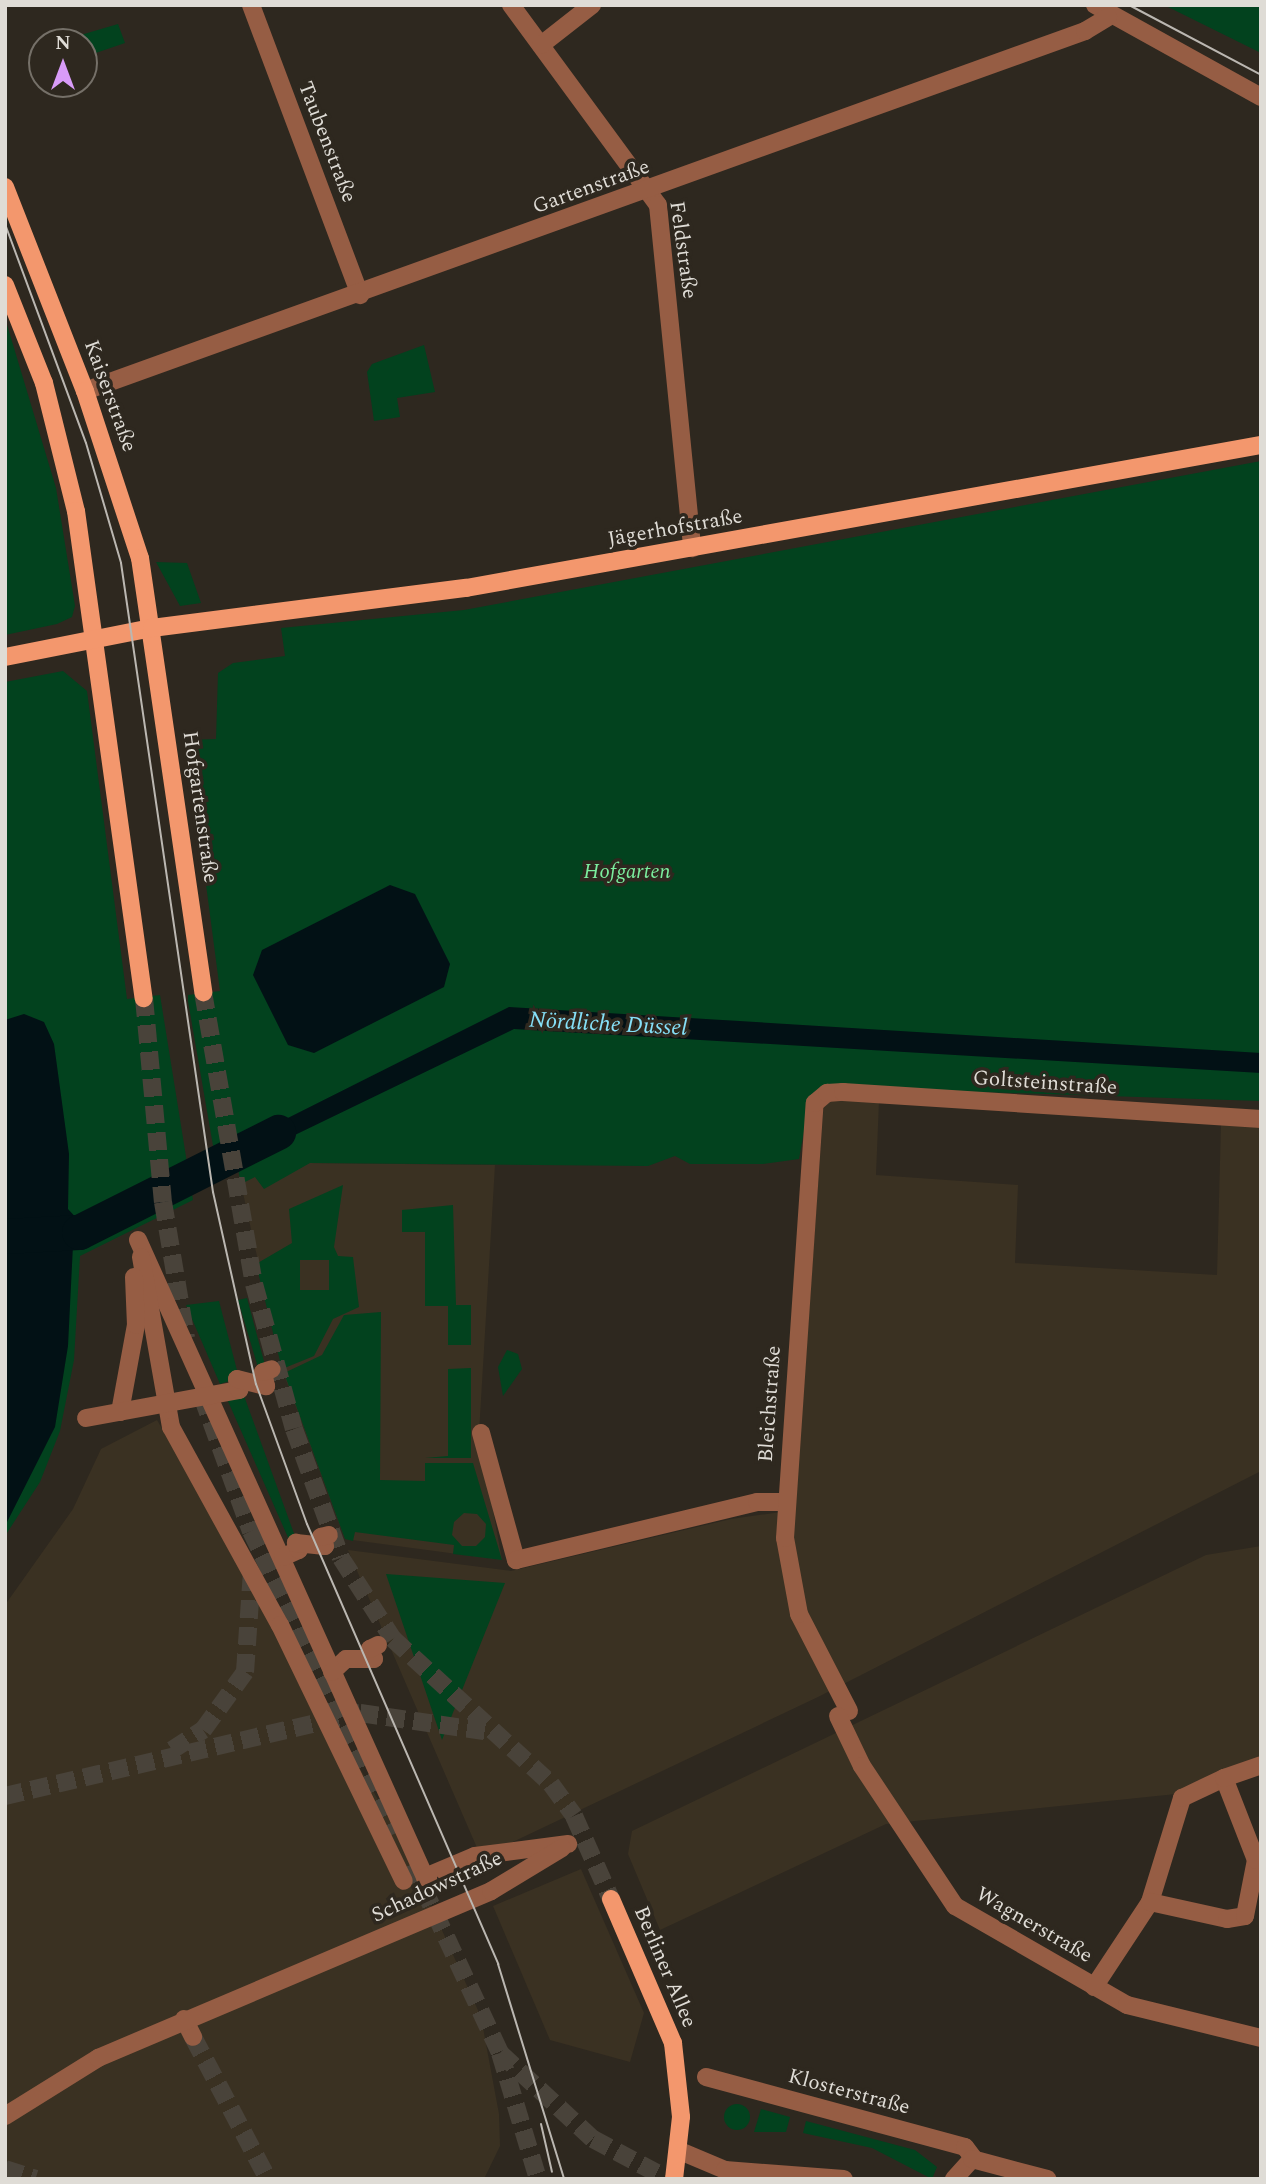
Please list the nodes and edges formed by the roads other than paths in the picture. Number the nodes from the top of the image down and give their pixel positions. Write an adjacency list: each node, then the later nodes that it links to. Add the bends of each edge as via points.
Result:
1 (251, 5): 10 (street, Taubenstraße)
2 (511, 5): 5 (street, Feldstraße)
3 (592, 5): 5 (street)
4 (1102, 11): 6 (street); 8 (street, Gartenstraße, via 1085,32)
5 (541, 45): 8 (street, Feldstraße)
6 (1261, 97)
7 (5, 187): 11 (main road, Kaiserstraße)
8 (650, 190): 10 (street, Gartenstraße); 13 (street, Feldstraße, via 658,205)
9 (5, 285): 15 (main road, via 64,450)
10 (360, 295): 11 (street, Gartenstraße)
11 (85, 391): 14 (main road, Kaiserstraße, via 129,518)
12 (1261, 445): 13 (main road, Jägerhofstraße)
13 (692, 548): 14 (main road, Jägerhofstraße, via 466,587)
14 (152, 628): 15 (main road, Jägerhofstraße); 17 (main road, Hofgartenstraße)
15 (95, 638): 16 (main road, Jägerhofstraße); 18 (main road)
16 (5, 657)
17 (203, 992)
18 (144, 999)
19 (827, 1093): 20 (street, Goltsteinstraße); 28 (street, Bleichstraße, via 813,1114)
20 (1261, 1119)
21 (133, 1242): 25 (street, via 136,1325)
22 (272, 1369): 23 (street, via 262,1372 266,1386 237,1379 239,1390)
23 (211, 1395): 24 (street); 24 (street, via 138,1240); 30 (street)
24 (164, 1404): 25 (street); 36 (street, via 181,1452 280,1625)
25 (120, 1412): 26 (street)
26 (86, 1418)
27 (481, 1433): 28 (street, via 516,1560 757,1502)
28 (786, 1503): 33 (street, Bleichstraße, via 786,1555 799,1614)
29 (329, 1535): 30 (street, via 321,1537 325,1546 296,1543 299,1550)
30 (283, 1557): 32 (street)
31 (378, 1645): 32 (street, via 369,1649 374,1659 346,1659 348,1664)
32 (332, 1672): 40 (street, Schadowstraße, via 425,1877 475,1856 568,1844 491,1891)
33 (843, 1713): 39 (street, Wagnerstraße, via 946,1896)
34 (1261, 1765): 35 (street)
35 (1224, 1778): 38 (street, via 1182,1798); 38 (street, via 1256,1860 1245,1916 1227,1919)
36 (404, 1881)
37 (611, 1899): 45 (main road, Berliner Allee, via 673,2042)
38 (1150, 1902): 39 (street)
39 (1094, 1987): 42 (street, Wagnerstraße, via 1127,2005)
40 (176, 2017): 41 (street); 44 (street, Schadowstraße, via 94,2051)
41 (193, 2037)
42 (1261, 2038)
43 (706, 2077): 46 (street, Klosterstraße, via 965,2147)
44 (5, 2116)
45 (680, 2151): 47 (street, via 725,2170); 48 (main road, Berliner Allee)
46 (974, 2159): 50 (street); 51 (street, Klosterstraße)
47 (803, 2176): 49 (street)
48 (674, 2179)
49 (844, 2179)
50 (954, 2179)
51 (1047, 2179)

